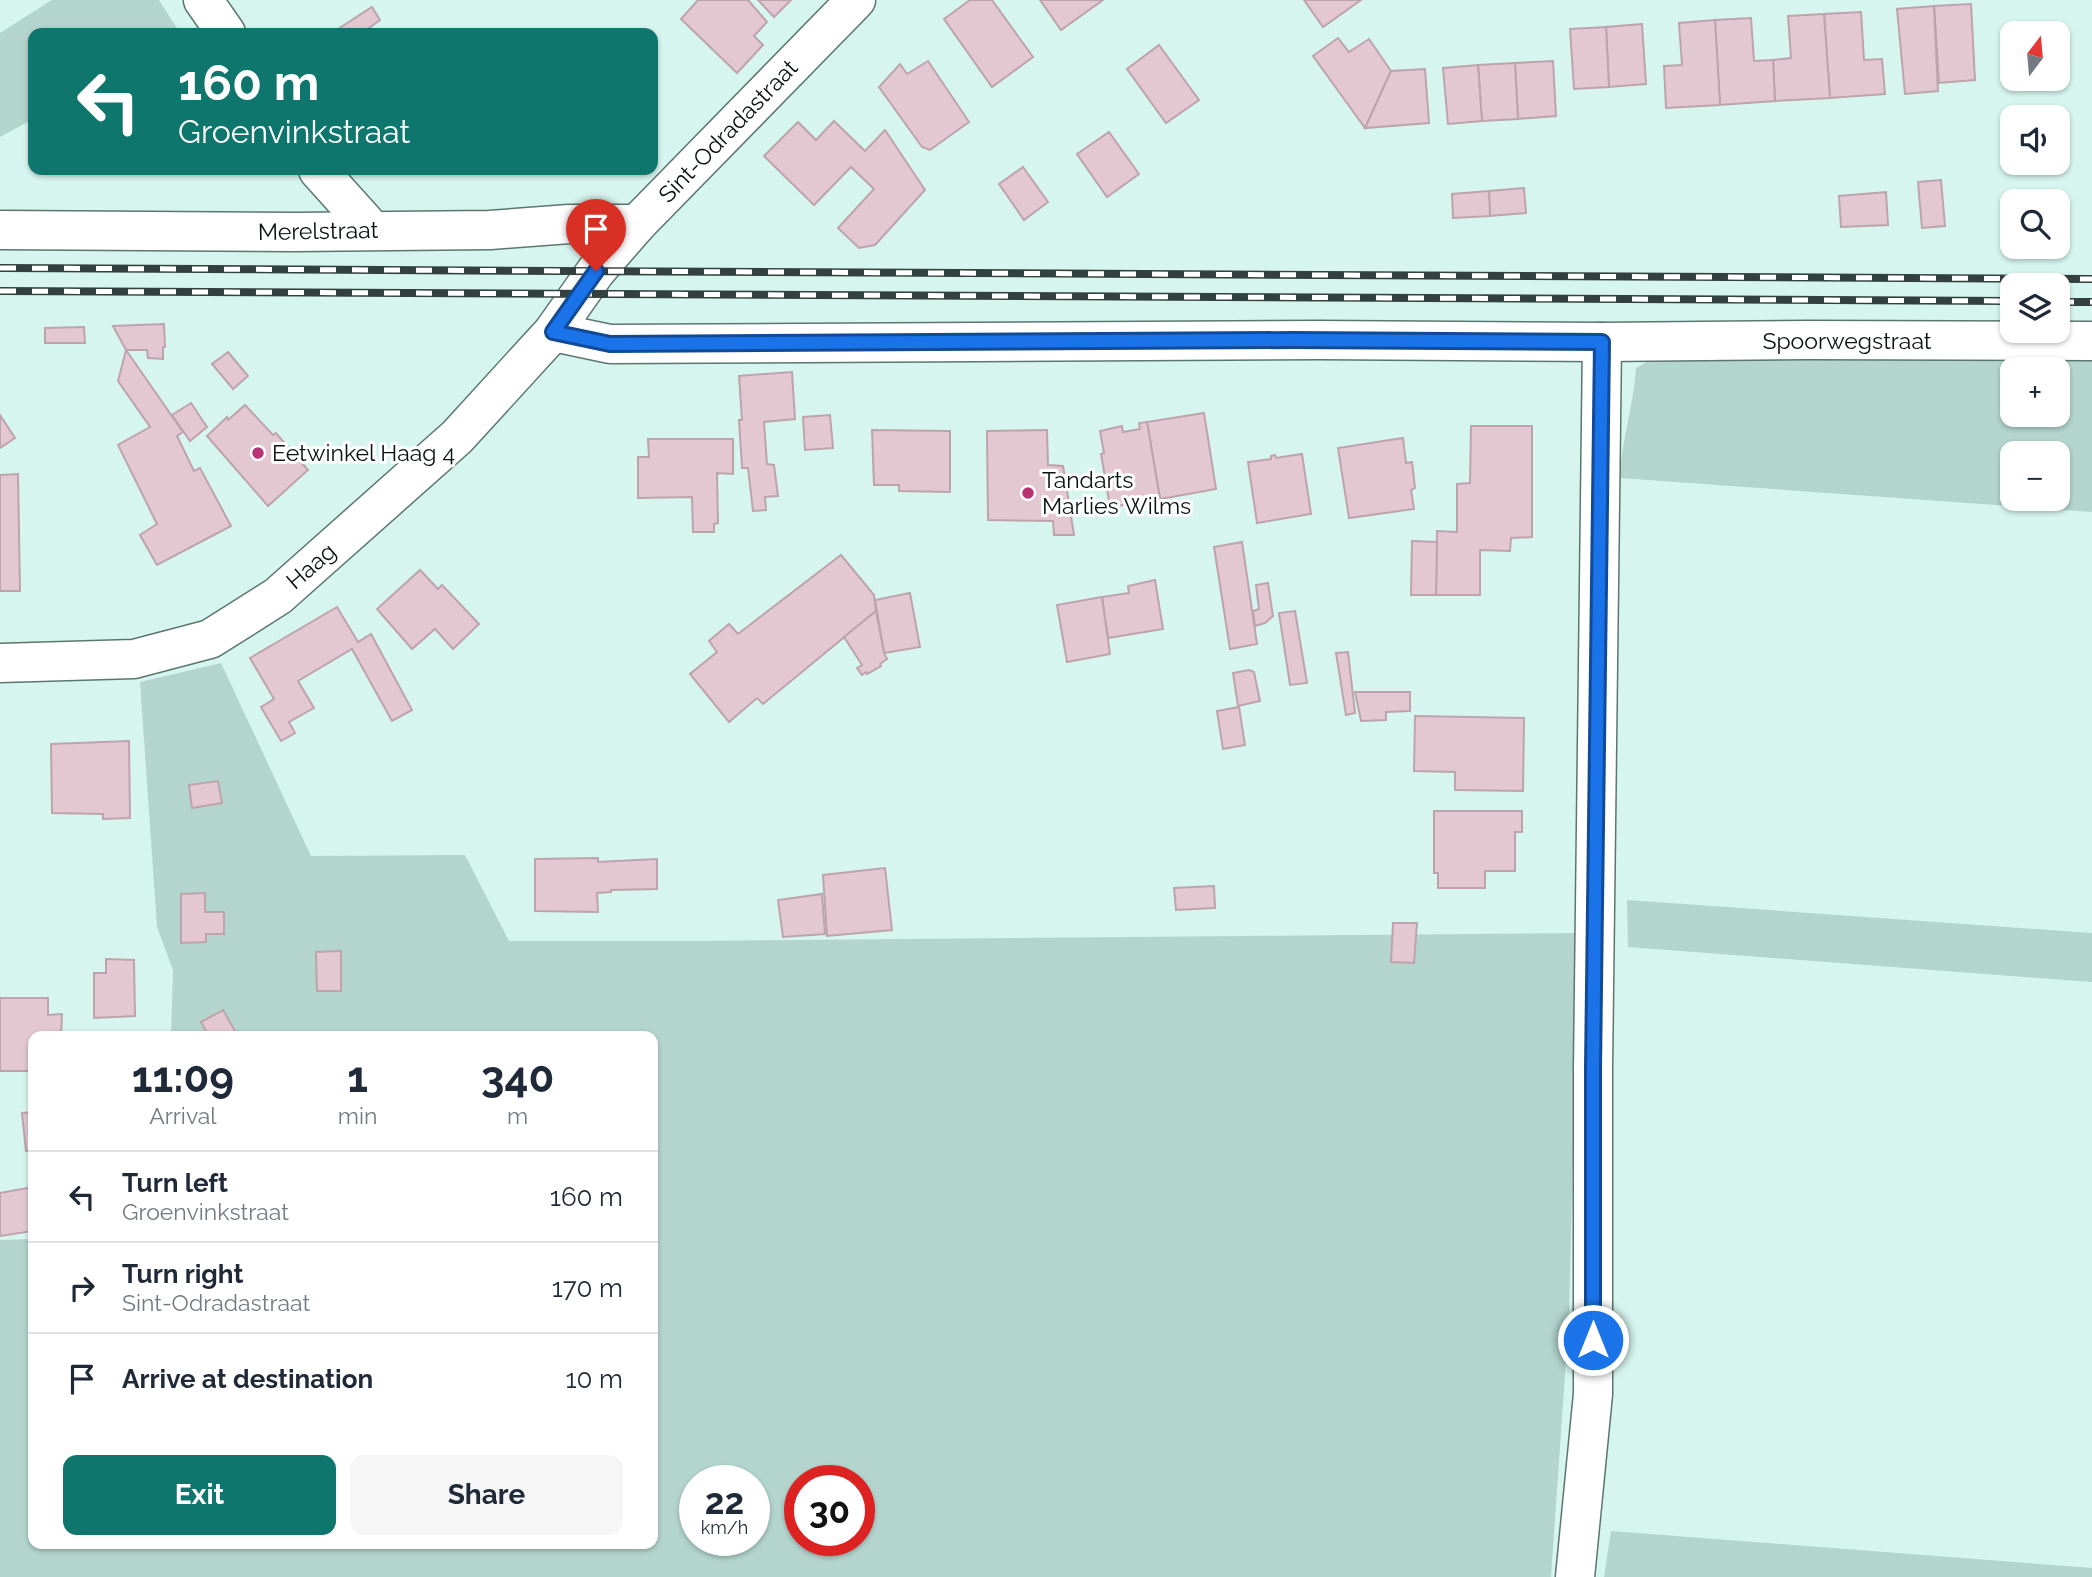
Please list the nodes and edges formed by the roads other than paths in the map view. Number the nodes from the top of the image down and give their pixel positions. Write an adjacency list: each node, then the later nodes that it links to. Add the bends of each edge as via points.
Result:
1 (203, 0): 3 (street)
2 (856, 0): 5 (street, Sint-Odradastraat)
3 (223, 28)
4 (322, 175): 7 (street)
5 (636, 223): 7 (street, Merelstraat); 8 (street, Sint-Odradastraat)
6 (0, 230): 7 (street, Merelstraat)
7 (372, 230)
8 (553, 332): 10 (street, Spoorwegstraat, via 610,344); 11 (street, Haag, via 457,438 278,596 210,639 134,659)
9 (2092, 341): 10 (street, Spoorwegstraat)
10 (1602, 342): 12 (street, via 1593,1394)
11 (0, 663)
12 (1575, 1577)

